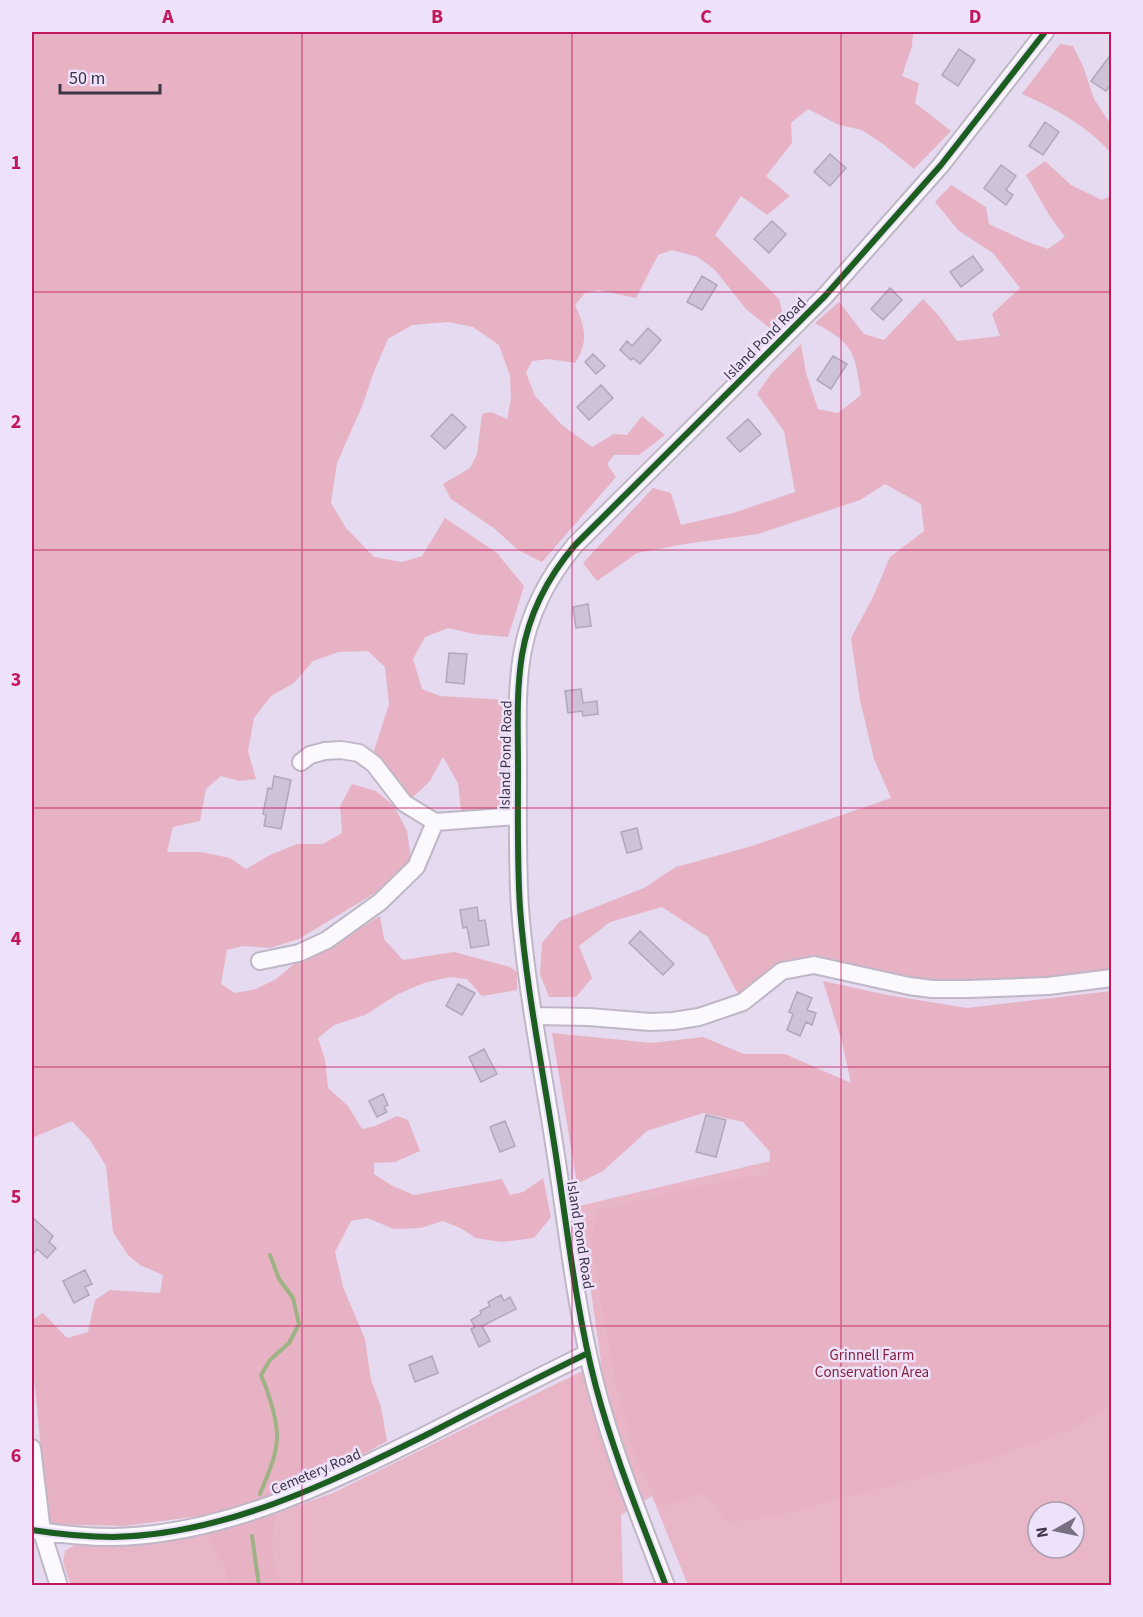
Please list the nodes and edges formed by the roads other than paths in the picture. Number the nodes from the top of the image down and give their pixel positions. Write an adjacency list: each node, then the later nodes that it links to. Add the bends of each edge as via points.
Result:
1 (1045, 32): 3 (street, Island Pond Road, via 941,165 841,279 596,522 558,567 537,603 522,655)
2 (301, 762): 4 (street, via 325,751 359,753 374,764 404,803)
3 (518, 816): 4 (street); 7 (street, Island Pond Road, via 520,908)
4 (435, 822): 5 (street, via 416,867 380,902 327,940 299,953)
5 (260, 961)
6 (1112, 978): 7 (street, via 1048,986 932,989 814,964 782,971 743,1002 699,1017 650,1022)
7 (534, 1016): 8 (street, Island Pond Road)
8 (588, 1353): 10 (street, Cemetery Road, via 327,1483 243,1514 140,1535 112,1537); 12 (street, Island Pond Road, via 621,1469)
9 (32, 1448): 10 (street)
10 (37, 1531): 11 (street)
11 (59, 1586)
12 (666, 1586)

